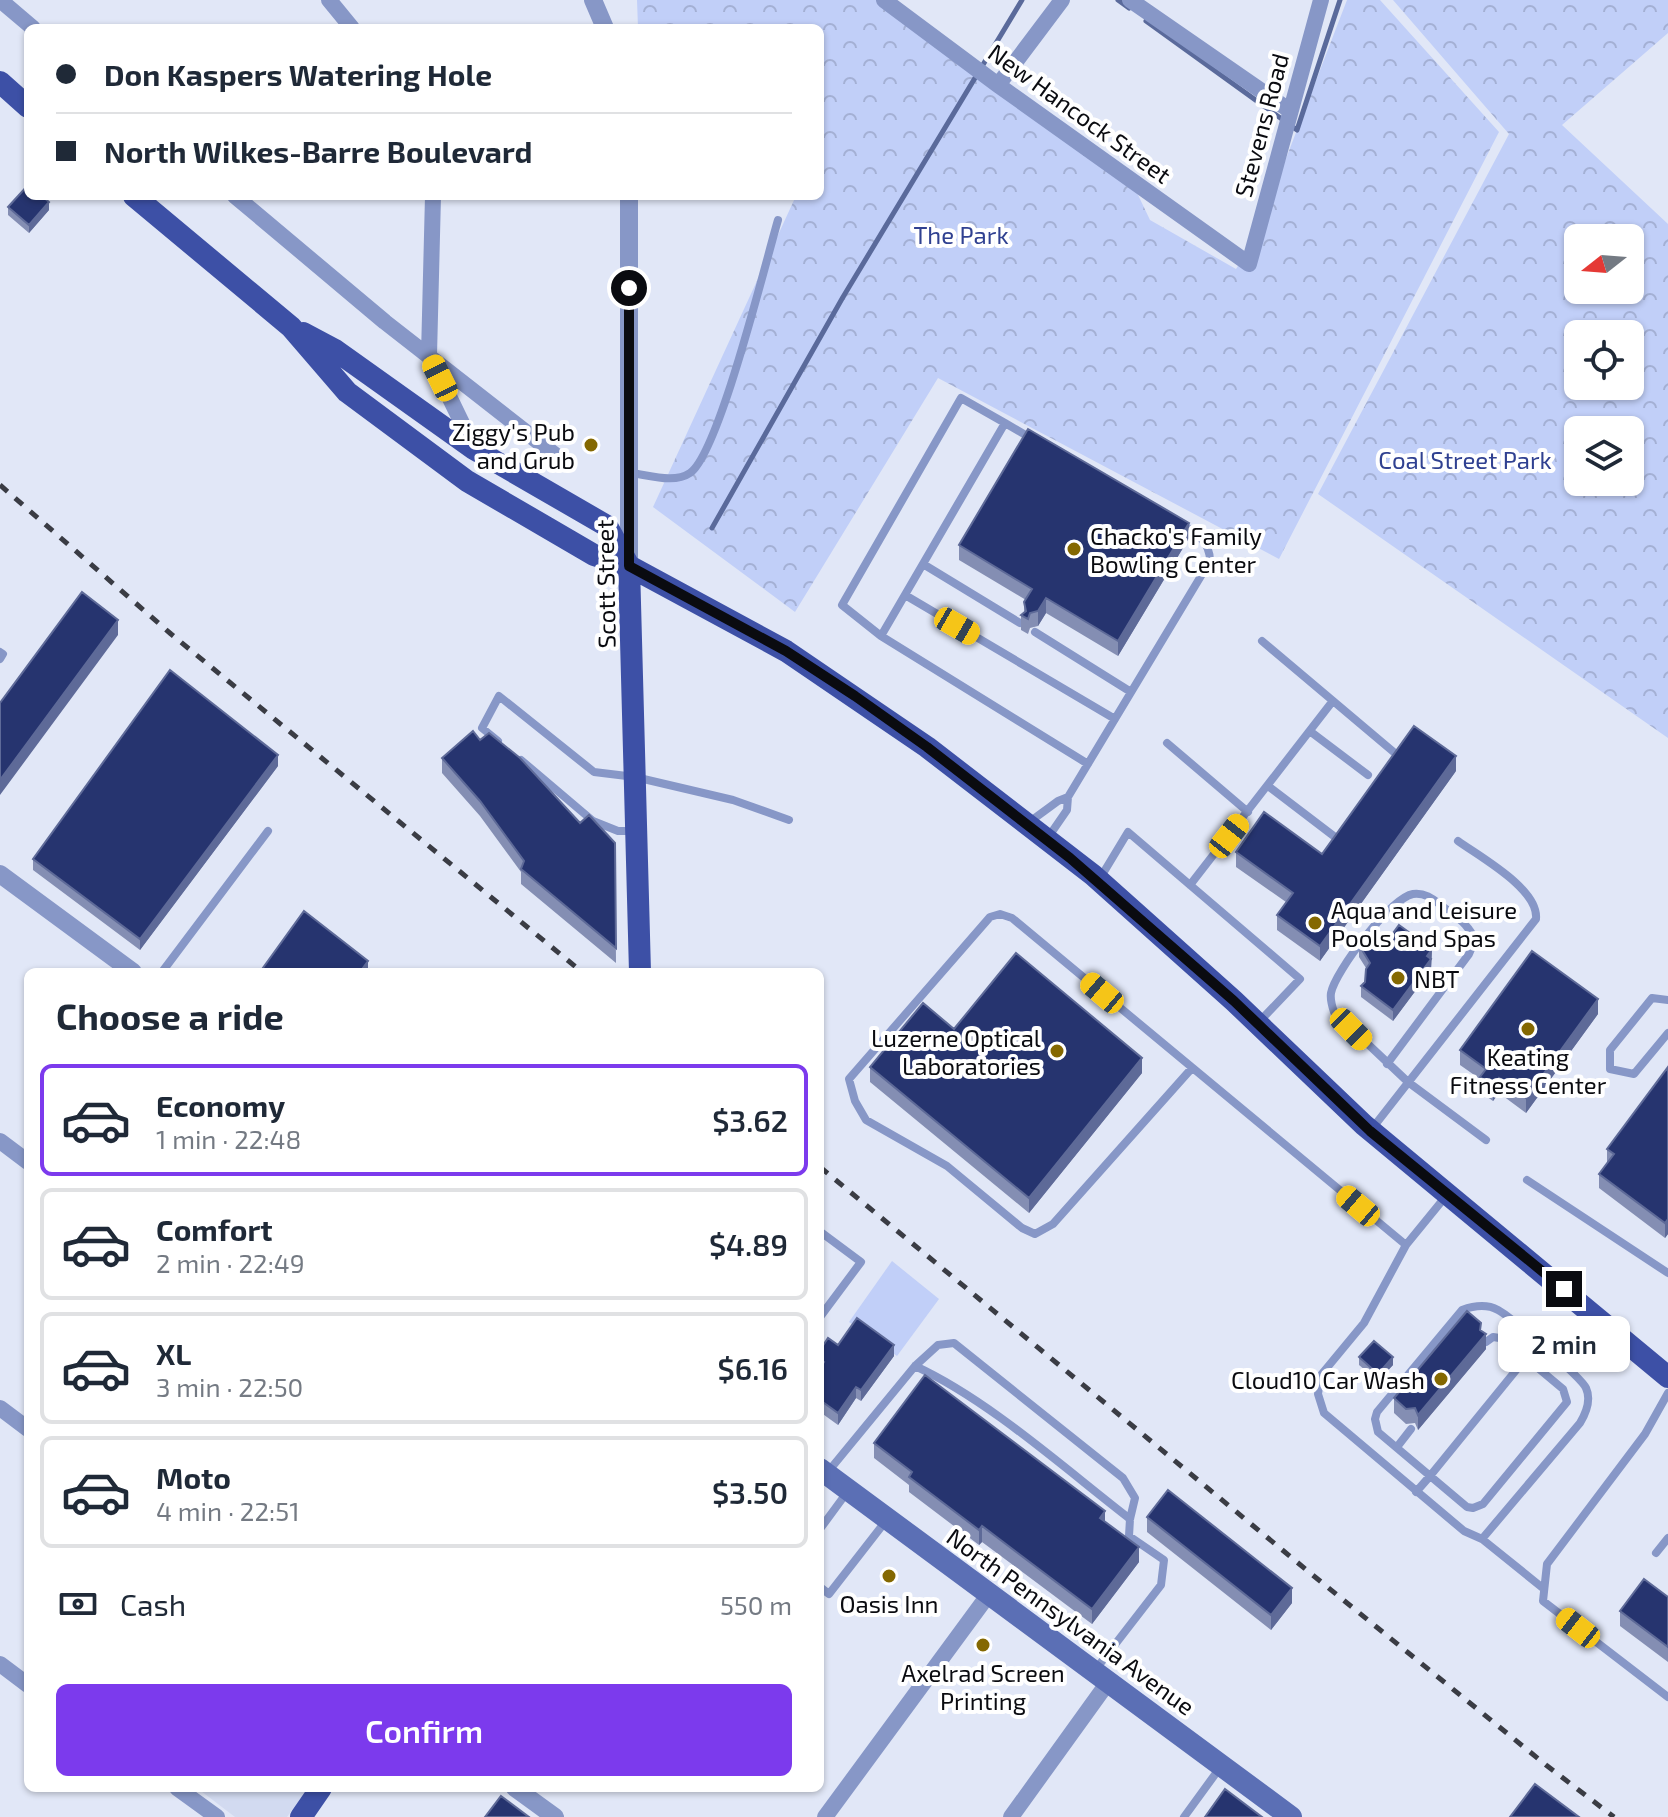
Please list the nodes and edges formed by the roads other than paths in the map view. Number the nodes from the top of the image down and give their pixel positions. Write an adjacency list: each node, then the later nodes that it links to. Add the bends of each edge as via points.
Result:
1 (0, 0): 8 (street)
2 (329, 0): 9 (street)
3 (593, 0): 10 (street)
4 (884, 0): 12 (street, New Hancock Street)
5 (1062, 0): 12 (street)
6 (1130, 0): 16 (street)
7 (1321, 0): 16 (street, Stevens Road)
8 (28, 24)
9 (349, 24)
10 (603, 24)
11 (0, 82): 14 (main road)
12 (998, 85): 22 (street, New Hancock Street)
13 (0, 89): 15 (main road)
14 (24, 103)
15 (24, 104)
16 (1289, 110): 22 (street, Stevens Road)
17 (139, 200): 23 (main road)
18 (240, 200): 24 (street)
19 (433, 200): 24 (street)
20 (629, 200): 29 (street, Scott Street)
21 (778, 220): 29 (lane, via 718,423 701,462 677,479)
22 (1249, 264)
23 (291, 327): 27 (main road, via 335,350); 32 (main road, via 347,392 467,481 594,555)
24 (429, 355): 27 (street); 28 (street)
25 (1005, 423): 26 (lane); 31 (lane); 36 (lane, via 961,398 842,605)
26 (1047, 447)
27 (474, 449): 32 (main road, via 607,526)
28 (563, 461)
29 (630, 473): 32 (street, Scott Street)
30 (1171, 518): 40 (lane, via 1198,534 1210,561)
31 (923, 564): 33 (lane); 34 (lane)
32 (629, 566): 50 (main road, Scott Street); 55 (main road, via 798,659 927,747)
33 (905, 595): 36 (lane); 42 (lane)
34 (1020, 623)
35 (1035, 632): 40 (lane)
36 (881, 636): 48 (lane)
37 (1262, 641): 41 (lane)
38 (0, 652): 39 (lane)
39 (0, 659)
40 (1131, 692): 42 (lane)
41 (1332, 702): 43 (lane); 46 (lane)
42 (1115, 719): 48 (lane)
43 (1311, 732): 49 (lane); 51 (lane)
44 (1167, 743): 53 (lane)
45 (505, 747): 50 (lane, via 482,728 499,696 594,772)
46 (1396, 754)
47 (516, 756): 57 (lane, via 593,821 618,831)
48 (1088, 764): 52 (lane)
49 (1368, 775)
50 (635, 777): 54 (lane, via 733,800); 57 (main road, Scott Street)
51 (1268, 786): 53 (lane); 58 (lane)
52 (1068, 797): 55 (lane); 59 (lane, via 1067,810)
53 (1248, 812): 63 (lane)
54 (789, 820)
55 (1026, 824): 59 (main road)
56 (268, 831): 65 (lane)
57 (636, 831): 66 (main road, Scott Street)
58 (1335, 837)
59 (1047, 840): 62 (main road)
60 (1458, 841): 72 (lane, via 1532,899 1536,919)
61 (0, 874): 64 (street)
62 (1099, 880): 63 (lane, via 1128,832); 68 (main road)
63 (1190, 885): 68 (lane, via 1300,979)
64 (128, 968)
65 (165, 968)
66 (640, 968)
67 (1668, 1000): 69 (lane, via 1652,998 1610,1050 1610,1069 1634,1074)
68 (1257, 1024): 73 (main road)
69 (1668, 1033)
70 (1387, 1064): 70 (lane, via 1475,940 1470,928 1429,896 1417,893 1404,897 1364,937 1331,992 1334,1012); 72 (lane)
71 (1192, 1068): 71 (lane, via 1012,918 1000,914 990,917 849,1079 866,1120 947,1166 1035,1234 1053,1224); 80 (lane)
72 (1408, 1082): 73 (lane); 74 (lane)
73 (1370, 1131): 78 (main road)
74 (1486, 1140)
75 (0, 1141): 76 (street)
76 (24, 1159)
77 (1527, 1180): 81 (lane)
78 (1447, 1195): 80 (lane); 86 (main road)
79 (824, 1234): 82 (lane, via 861,1262)
80 (1406, 1245): 96 (lane, via 1364,1323 1321,1375 1318,1394 1331,1421)
81 (1668, 1273)
82 (824, 1312)
83 (1486, 1342): 84 (lane, via 1506,1339)
84 (1526, 1358): 94 (lane); 94 (lane, via 1563,1389 1567,1402 1478,1507 1467,1507)
85 (915, 1366): 92 (lane); 98 (lane, via 992,1413); 98 (lane, via 938,1345 954,1343 1123,1478 1135,1498)
86 (1668, 1377)
87 (1668, 1393): 103 (lane, via 1645,1434 1547,1564)
88 (0, 1408): 89 (street)
89 (24, 1426)
90 (1411, 1429): 91 (lane)
91 (1397, 1447): 94 (lane); 101 (lane, via 1378,1432 1377,1412 1462,1310 1471,1306 1498,1310 1581,1380 1588,1397 1580,1423)
92 (824, 1470)
93 (824, 1472): 95 (main road, North Pennsylvania Avenue)
94 (1430, 1476): 96 (lane)
95 (849, 1490): 97 (main road, North Pennsylvania Avenue); 99 (lane)
96 (1416, 1492): 101 (lane)
97 (887, 1518): 104 (lane, via 829,1594); 105 (main road, North Pennsylvania Avenue)
98 (1130, 1519): 107 (lane, via 1129,1536 1164,1560 1161,1585)
99 (824, 1524)
100 (1668, 1538): 102 (lane)
101 (1482, 1539): 103 (lane)
102 (1656, 1553)
103 (1544, 1589): 109 (lane, via 1543,1601)
104 (824, 1590)
105 (989, 1594): 107 (main road, North Pennsylvania Avenue); 117 (street)
106 (0, 1664): 108 (street)
107 (1102, 1676): 110 (main road, North Pennsylvania Avenue); 118 (street)
108 (24, 1682)
109 (1668, 1697)
110 (1222, 1765): 119 (lane); 120 (main road, North Pennsylvania Avenue)
111 (183, 1792): 114 (street)
112 (318, 1792): 115 (main road)
113 (521, 1792): 116 (street)
114 (217, 1817)
115 (301, 1817)
116 (555, 1817)
117 (825, 1817)
118 (1011, 1817)
119 (1184, 1817)
120 (1291, 1817)

